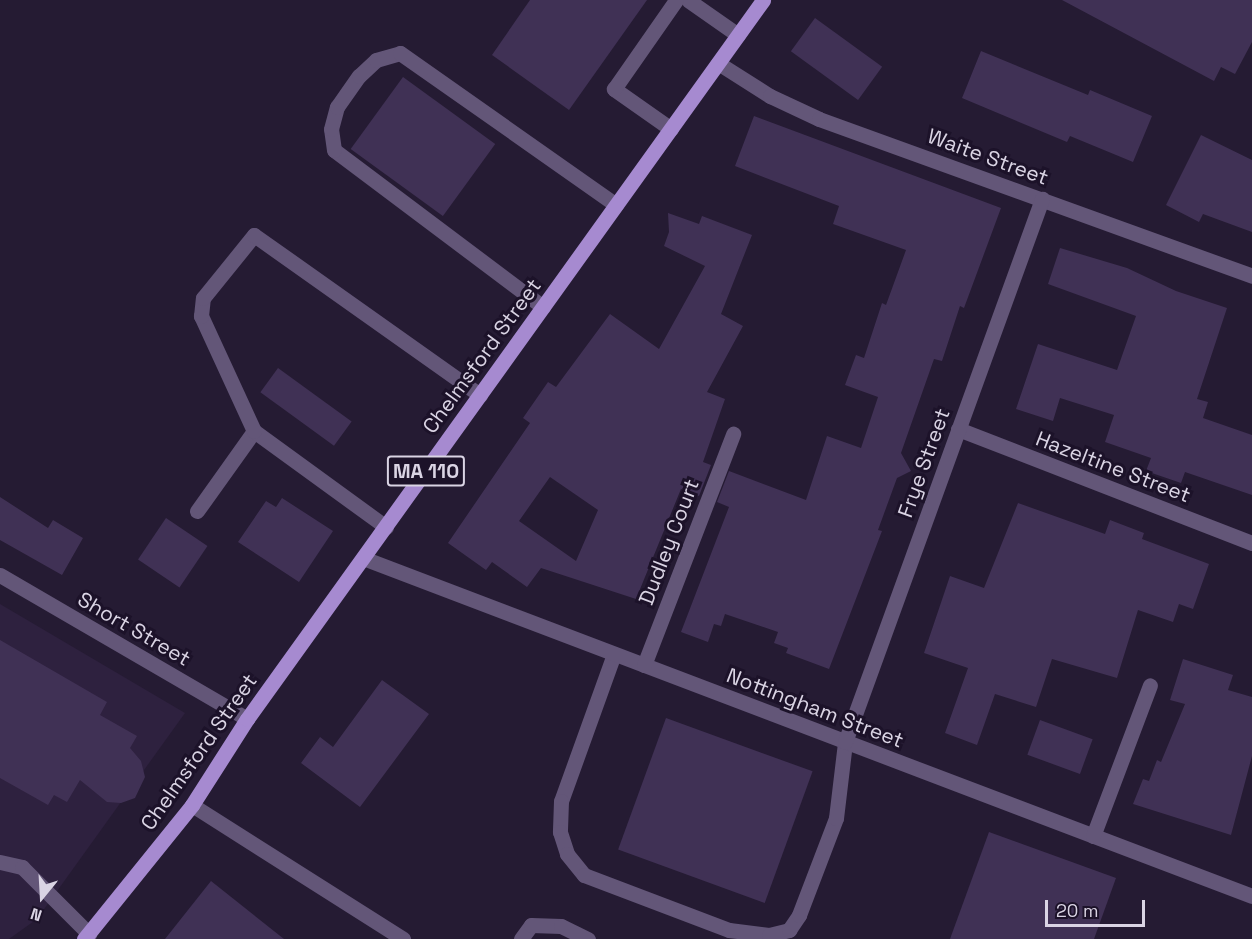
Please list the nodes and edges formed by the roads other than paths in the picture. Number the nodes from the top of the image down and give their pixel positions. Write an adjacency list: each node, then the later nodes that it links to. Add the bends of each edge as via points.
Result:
1 (676, 0): 6 (street, via 614,89)
2 (688, 0): 4 (street)
3 (760, 1): 4 (main road, Chelmsford Street / MA 110)
4 (738, 35): 5 (main road, Chelmsford Street / MA 110)
5 (718, 63): 6 (main road, Chelmsford Street / MA 110); 7 (street, Waite Street, via 770,96 819,119)
6 (671, 129): 8 (main road, Chelmsford Street / MA 110)
7 (1042, 199): 9 (street, Waite Street); 12 (street, Frye Street)
8 (616, 205): 10 (main road, Chelmsford Street / MA 110); 10 (street, via 400,53 376,60 359,76 337,107 331,129 334,150)
9 (1252, 276)
10 (543, 307): 11 (main road, Chelmsford Street / MA 110)
11 (480, 395): 13 (street, via 254,235 203,298 201,316); 16 (main road, Chelmsford Street / MA 110)
12 (958, 429): 17 (street, Hazeltine Street); 24 (street, Frye Street)
13 (254, 431): 15 (street); 16 (street)
14 (733, 434): 21 (street, Dudley Court)
15 (197, 511)
16 (386, 527): 18 (main road, Chelmsford Street / MA 110)
17 (1252, 543)
18 (363, 558): 20 (street, Nottingham Street); 23 (main road, Chelmsford Street / MA 110)
19 (0, 575): 23 (street, Short Street)
20 (614, 654): 21 (street, Nottingham Street); 24 (street, Frye Street, via 561,801 561,832 567,854 584,875 729,930 769,935 789,930 800,915 836,818)
21 (644, 665): 24 (street, Nottingham Street)
22 (1150, 685): 26 (street)
23 (247, 719): 25 (main road, Chelmsford Street / MA 110)
24 (845, 742): 26 (street, Nottingham Street)
25 (192, 805): 29 (main road, Chelmsford Street / MA 110); 30 (street)
26 (1093, 836): 28 (street, Nottingham Street)
27 (0, 862): 29 (street, via 22,867)
28 (1252, 896)
29 (86, 936)
30 (403, 939)
31 (521, 939): 32 (street, via 531,925 561,926)
32 (588, 939)

